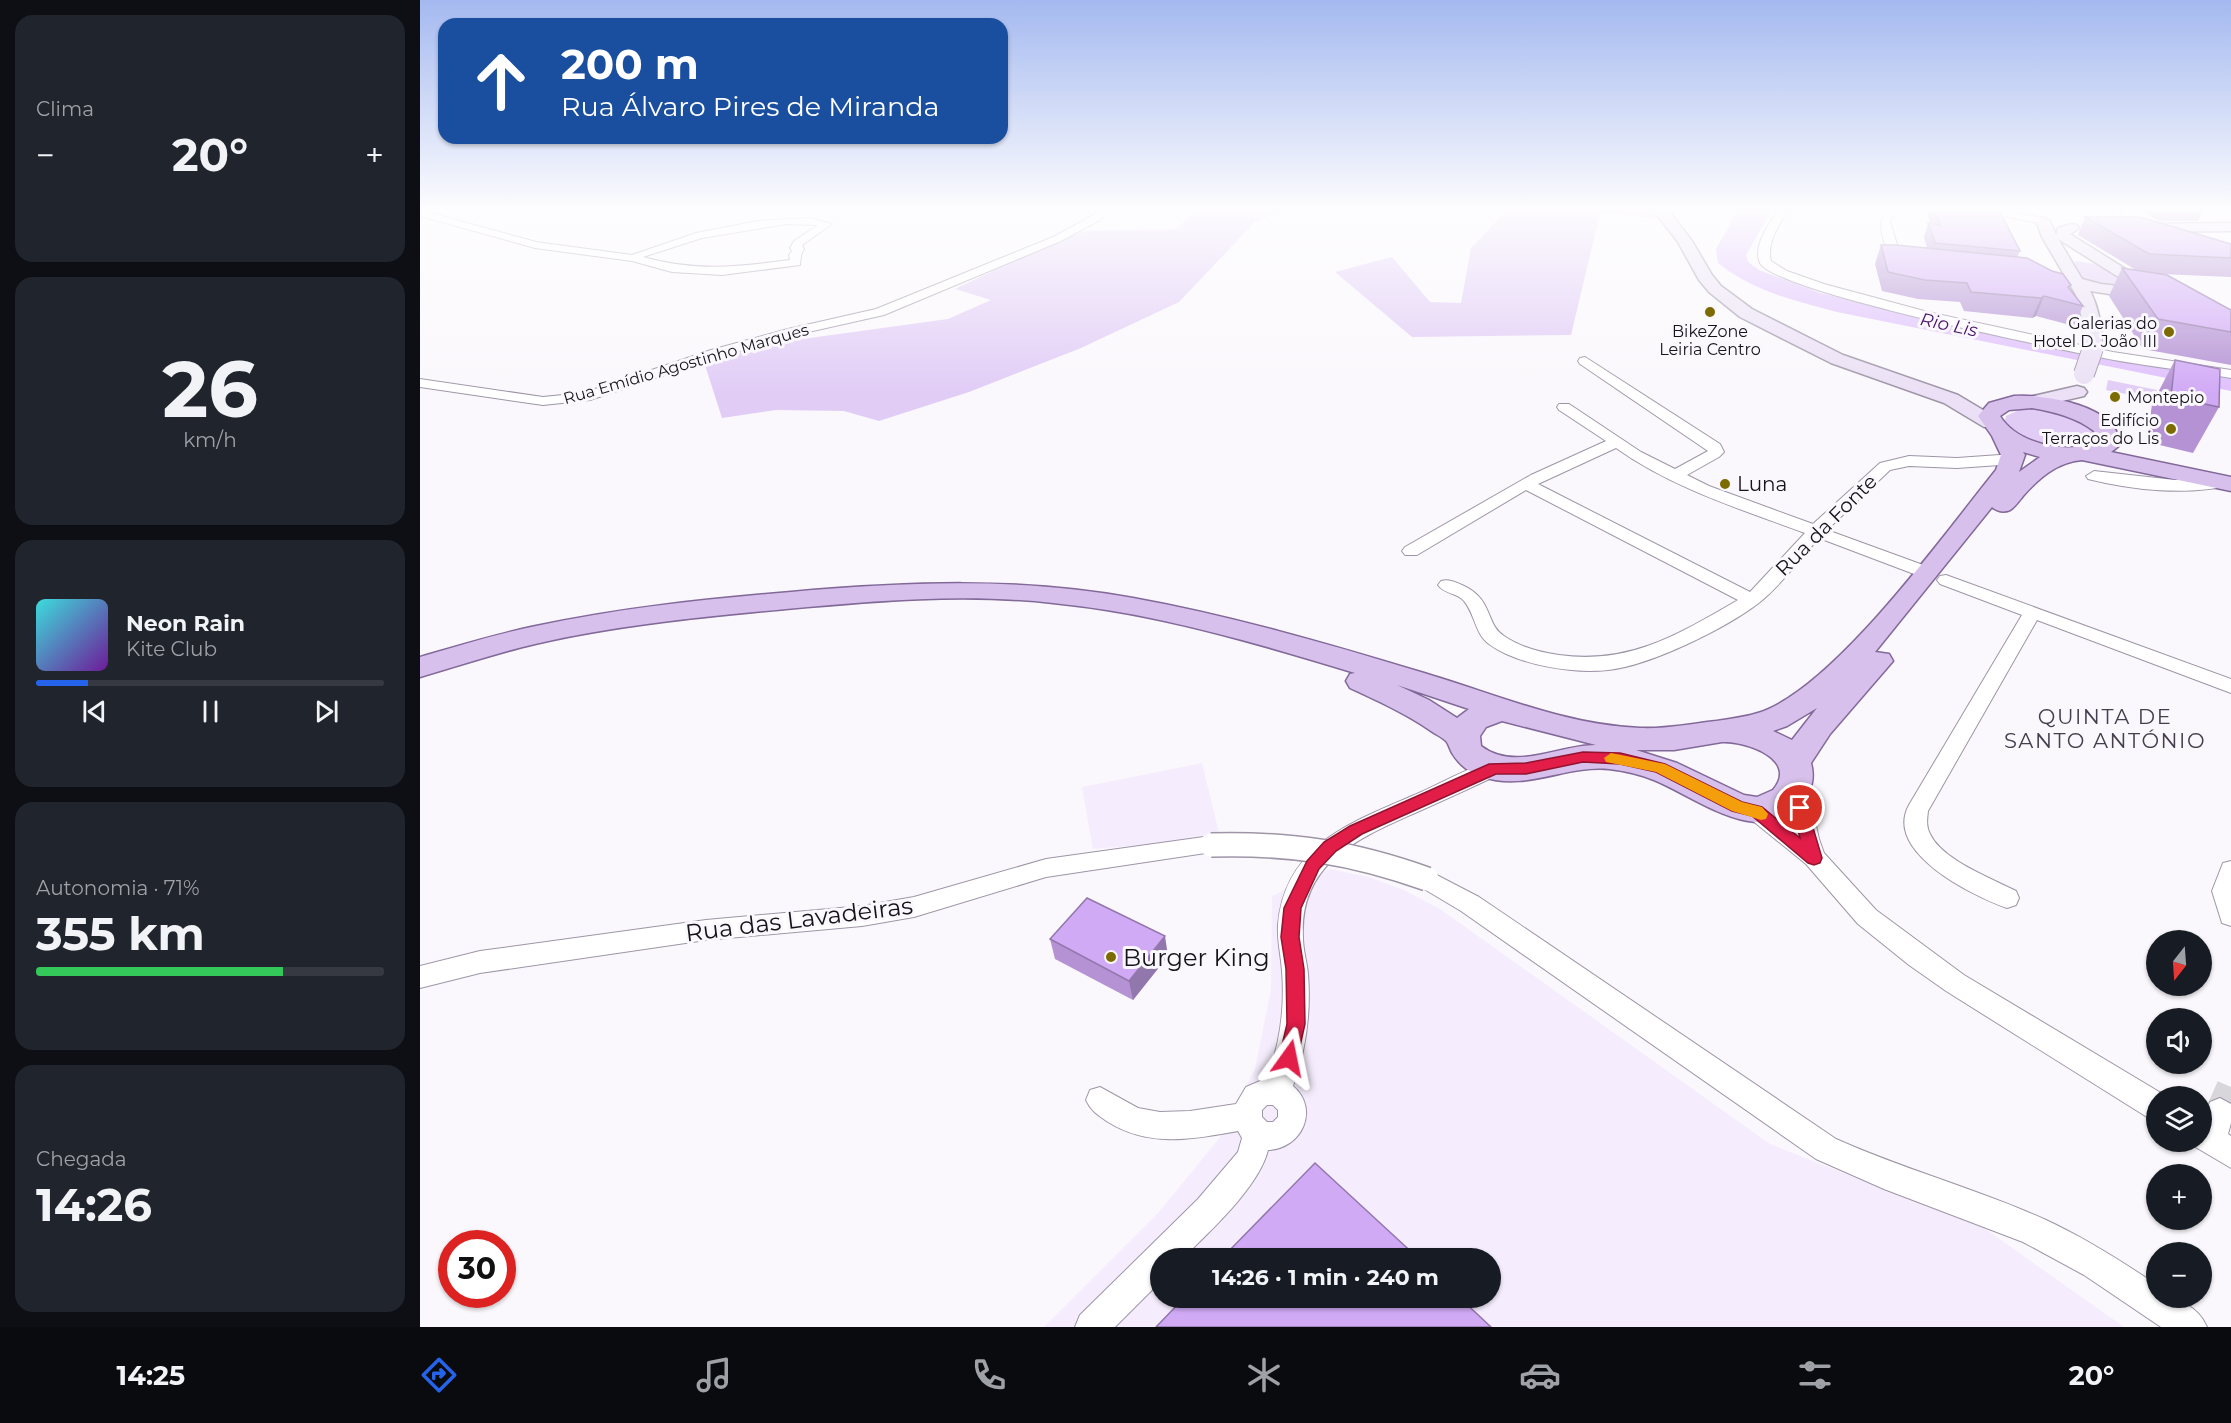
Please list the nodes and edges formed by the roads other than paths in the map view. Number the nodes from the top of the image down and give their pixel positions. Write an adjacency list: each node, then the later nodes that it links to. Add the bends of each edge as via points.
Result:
1 (686, 270): 2 (street)
2 (744, 270)
3 (982, 270): 12 (street, Rua Emídio Agostinho Marques, via 880,312 716,353 578,398 543,401)
4 (1702, 270): 14 (street, via 1715,289 1746,313 1792,338)
5 (1775, 270): 11 (street, via 1878,304 2065,346)
6 (2071, 270): 9 (street)
7 (2077, 270): 9 (street)
8 (2115, 270): 9 (street, via 2139,289)
9 (2076, 280): 13 (street, bridge, via 2092,323 2093,348)
10 (1585, 361): 22 (street, via 1715,447 1714,454)
11 (2231, 374)
12 (420, 383)
13 (2081, 383): 15 (street); 17 (street)
14 (1951, 399): 15 (street); 18 (street)
15 (2021, 403): 17 (main road, via 2065,408); 18 (main road, via 1992,410 1989,416)
16 (1564, 407): 19 (street)
17 (2101, 426): 21 (main road, via 2110,439 2108,445); 23 (main road)
18 (1997, 428): 20 (main road); 21 (main road, via 2031,447)
19 (1615, 443): 22 (street); 24 (street)
20 (2014, 459): 25 (street, Rua da Fonte, via 1909,461 1885,466); 27 (main road)
21 (2082, 461): 23 (main road); 27 (main road, via 2051,458 2033,470)
22 (1674, 476): 25 (street)
23 (2229, 479)
24 (1528, 485): 26 (street); 29 (street)
25 (1816, 531): 27 (street); 29 (street, Rua da Fonte)
26 (1411, 551)
27 (1937, 576): 30 (street); 35 (main road, via 1834,679 1801,704 1776,718); 38 (main road, via 1931,601 1819,726)
28 (1447, 585): 29 (street, Rua da Fonte, via 1469,595 1488,631 1503,644 1543,659 1589,664 1626,660 1665,647)
29 (1751, 600)
30 (2033, 612): 33 (street); 43 (street, via 1913,821 1921,844 1935,858)
31 (420, 667): 34 (main road, via 553,631 659,615 857,595 1013,591 1134,607 1245,631 1443,688)
32 (420, 679): 36 (main road, via 558,642 668,626 882,606 1014,606 1138,622 1255,647 1385,691 1418,707)
33 (2231, 686)
34 (1502, 710): 35 (main road, via 1580,731 1635,739 1683,738); 36 (main road, via 1476,716 1464,730)
35 (1727, 731): 38 (main road, via 1774,743)
36 (1463, 742): 37 (main road, via 1471,756); 39 (street)
37 (1494, 768): 39 (street); 40 (main road, via 1526,768 1583,757 1620,759 1660,767 1738,807)
38 (1795, 773): 40 (main road, via 1776,807); 41 (street)
39 (1455, 786): 46 (street, via 1356,830 1330,846 1313,865 1292,908 1296,1024)
40 (1756, 811): 41 (street)
41 (1814, 858): 48 (street, via 1867,917 1918,957)
42 (2231, 870): 44 (street, via 2224,891)
43 (2007, 898)
44 (2231, 916)
45 (420, 977): 51 (street, Rua das Lavadeiras, bridge, via 480,962 706,930 862,916 914,907 1046,868 1211,845 1316,847 1355,855 1427,879 1470,904 1826,1149 1854,1163 1968,1203 2063,1245)
46 (1276, 1092): 49 (street, via 1255,1097 1247,1109); 49 (street, via 1292,1107 1291,1122 1281,1133 1273,1135)
47 (1100, 1100): 49 (street, via 1133,1120 1151,1124)
48 (2146, 1100)
49 (1252, 1124): 50 (street, via 1251,1160 1209,1210)
50 (1092, 1327)
51 (2190, 1327)

